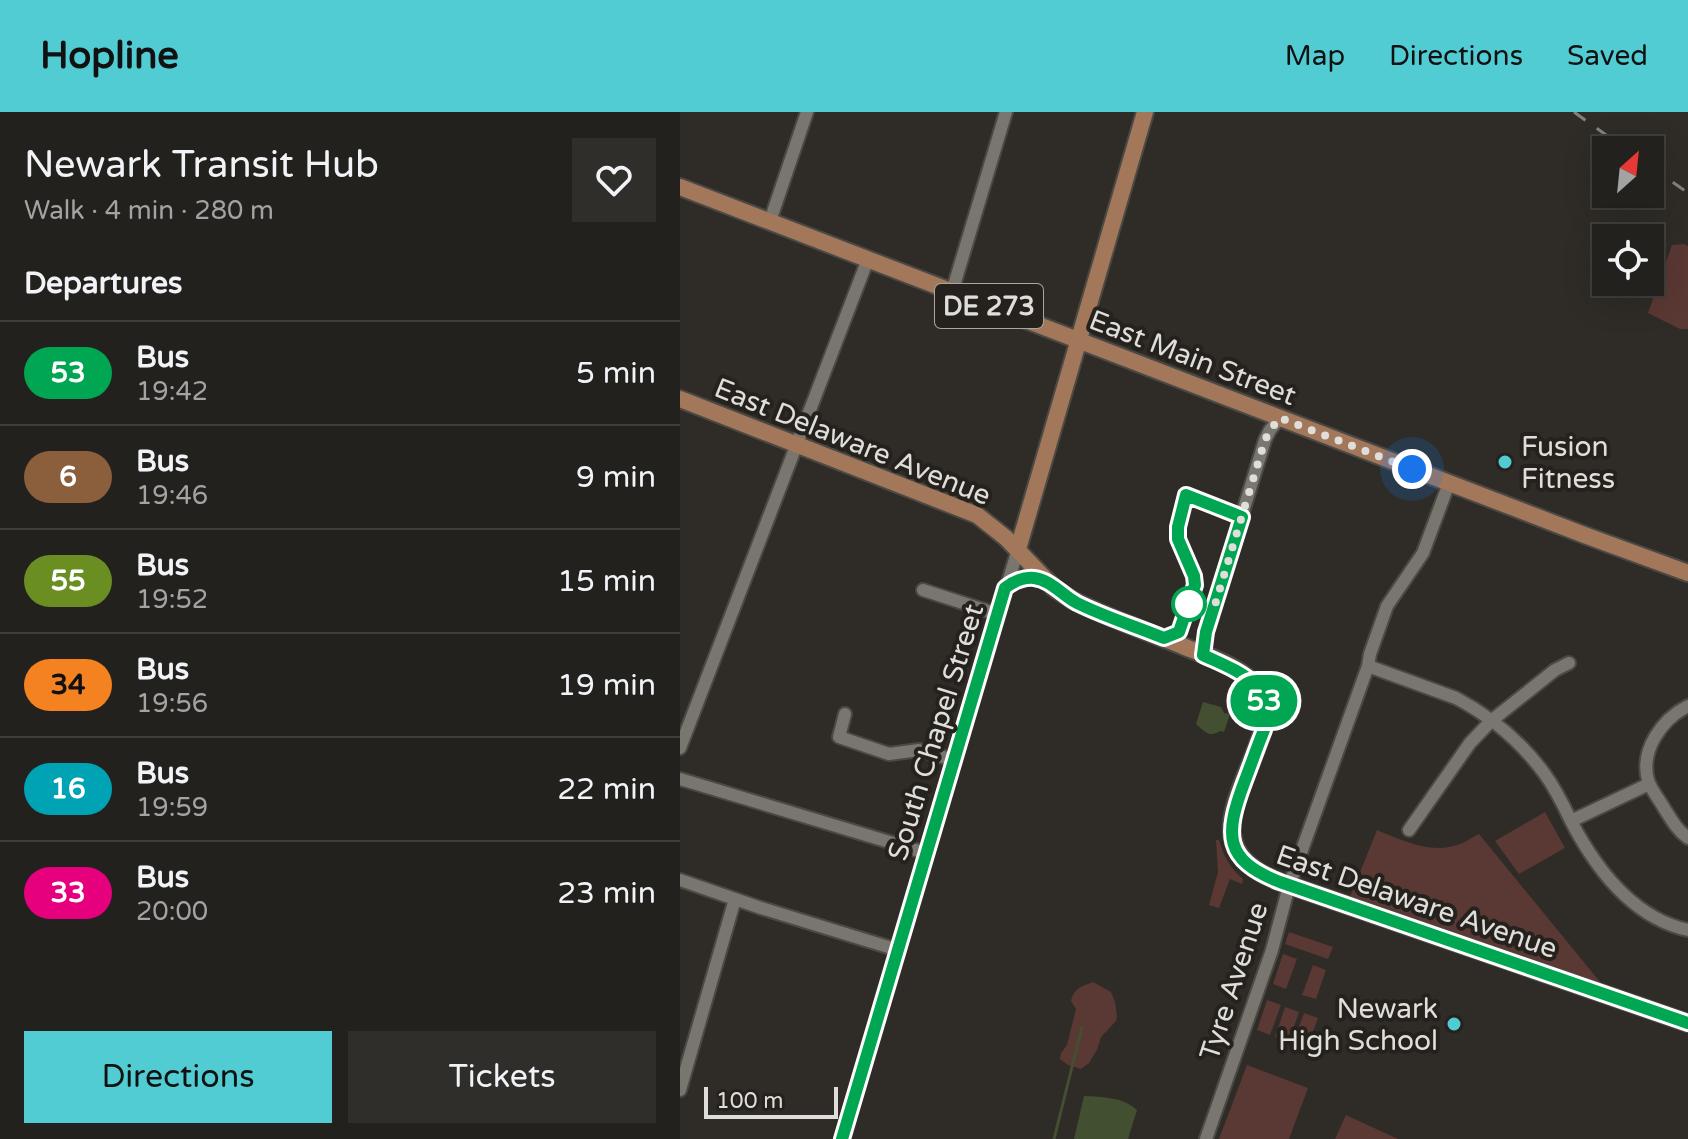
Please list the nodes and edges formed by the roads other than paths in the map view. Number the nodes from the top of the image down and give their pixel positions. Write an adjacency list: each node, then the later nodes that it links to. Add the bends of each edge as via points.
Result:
1 (807, 112): 5 (street)
2 (1006, 112): 7 (street)
3 (1145, 112): 8 (main road, South Chapel Street)
4 (680, 187): 5 (main road, East Main Street / DE 273)
5 (770, 221): 6 (main road, East Main Street / DE 273)
6 (868, 259): 7 (main road, East Main Street / DE 273); 11 (street)
7 (952, 292): 8 (main road, East Main Street / DE 273)
8 (1078, 340): 10 (main road, East Main Street / DE 273); 13 (main road, South Chapel Street)
9 (680, 399): 11 (main road, East Delaware Avenue)
10 (1280, 418): 12 (main road, East Main Street / DE 273); 19 (street, via 1265,440)
11 (797, 444): 13 (main road, East Delaware Avenue, via 977,515); 25 (street)
12 (1449, 483): 14 (main road, East Main Street / DE 273); 21 (street, Tyre Avenue, via 1428,542 1387,606)
13 (1018, 549): 15 (main road, East Delaware Avenue); 16 (street, South Chapel Street)
14 (1688, 573)
15 (1050, 583): 16 (street, via 1024,578); 19 (main road, East Delaware Avenue, via 1084,606)
16 (1005, 588): 18 (street, South Chapel Street)
17 (923, 590): 18 (street)
18 (997, 614): 26 (street, South Chapel Street)
19 (1203, 655): 34 (main road, East Delaware Avenue, via 1247,677 1266,708 1231,836 1248,866)
20 (1569, 663): 24 (street)
21 (1368, 666): 24 (street, via 1456,698); 34 (street, Tyre Avenue)
22 (1688, 706): 28 (street, via 1667,721 1652,742)
23 (845, 714): 26 (street, via 839,737 889,754 919,750)
24 (1491, 721): 29 (street, via 1545,774); 30 (street)
25 (680, 748)
26 (954, 760): 32 (street, South Chapel Street)
27 (680, 779): 32 (street)
28 (1649, 784): 29 (street); 31 (street)
29 (1571, 821): 36 (street, via 1610,881 1632,902 1661,921)
30 (1409, 830)
31 (1688, 838)
32 (926, 853): 37 (street, South Chapel Street)
33 (680, 880): 35 (street)
34 (1289, 886): 38 (main road, East Delaware Avenue); 41 (street, Tyre Avenue)
35 (735, 899): 37 (street); 39 (street)
36 (1688, 930)
37 (898, 950): 40 (street, South Chapel Street)
38 (1688, 1023)
39 (680, 1090)
40 (842, 1139)
41 (1206, 1139)

